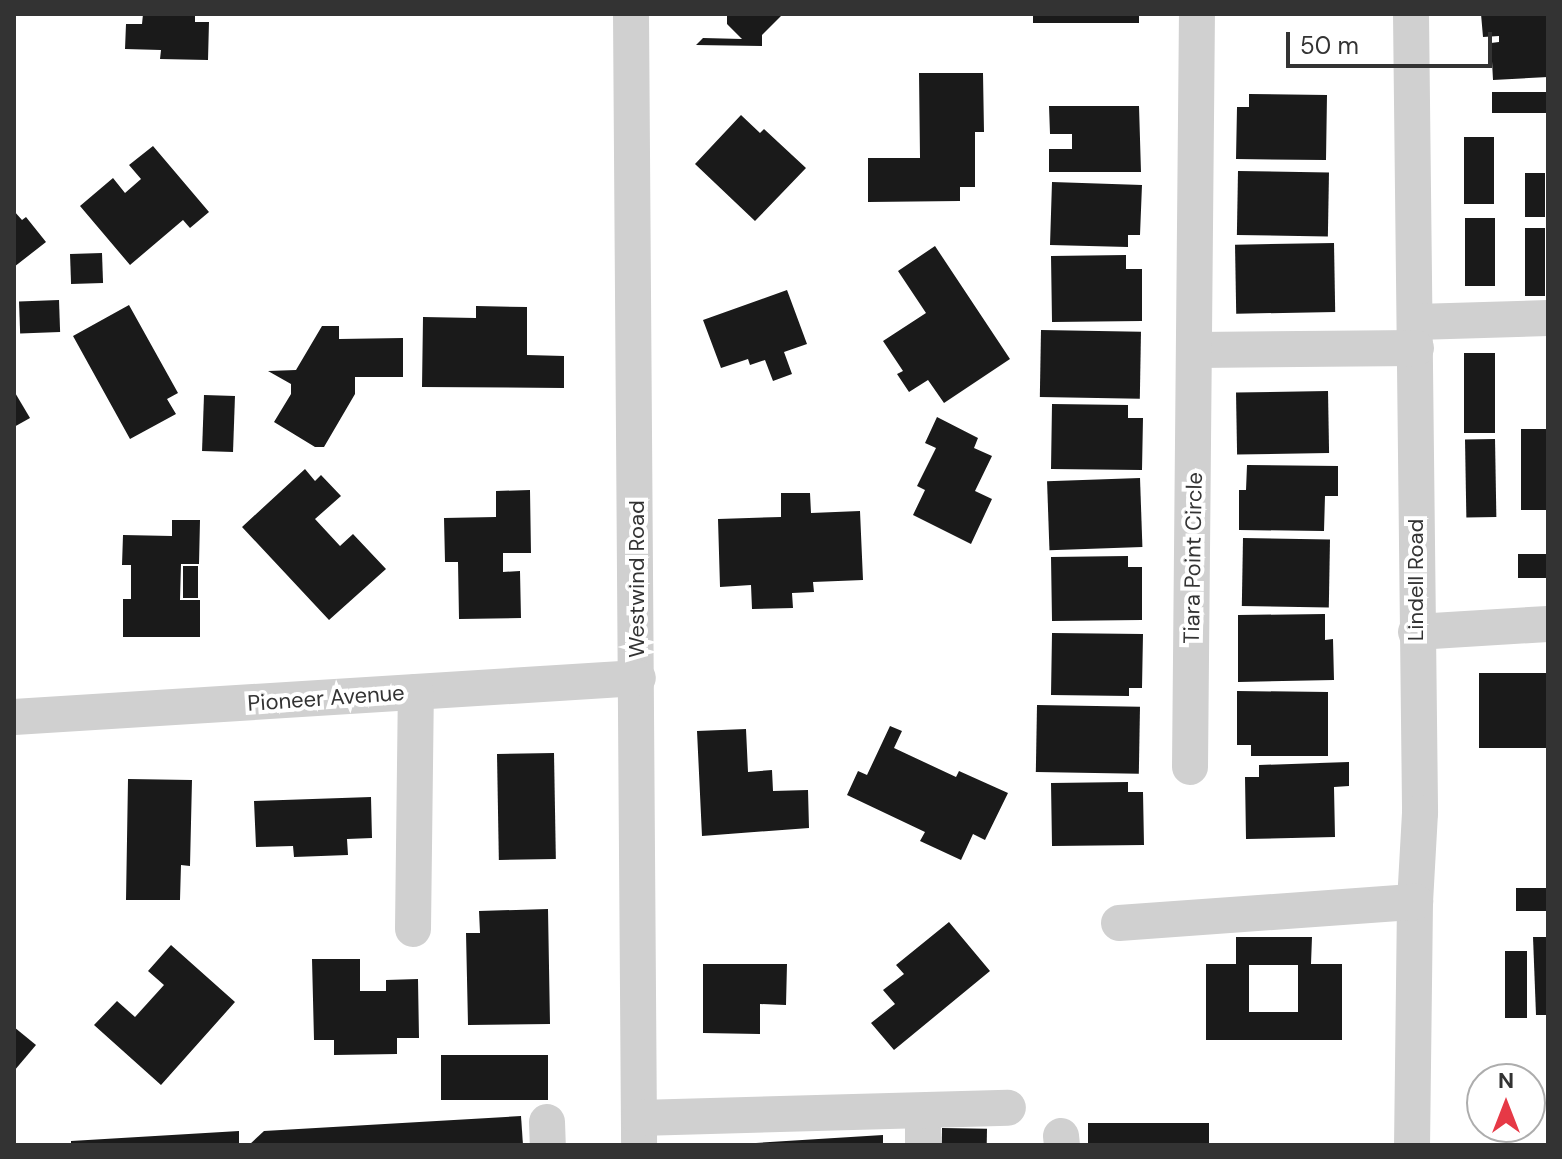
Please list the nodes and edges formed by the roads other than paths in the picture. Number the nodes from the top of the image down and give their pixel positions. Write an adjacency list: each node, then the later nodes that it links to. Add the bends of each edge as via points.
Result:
1 (631, 14): 9 (street, Westwind Road)
2 (1197, 14): 6 (street, Tiara Point Circle)
3 (1411, 14): 5 (street, Lindell Road)
4 (1548, 318): 5 (street)
5 (1416, 335): 6 (street); 8 (street, Lindell Road)
6 (1197, 350): 12 (street, Tiara Point Circle)
7 (1548, 624): 8 (street)
8 (1416, 632): 13 (street, Lindell Road, via 1420,813)
9 (638, 678): 10 (street, Pioneer Avenue); 19 (street, Westwind Road)
10 (416, 692): 11 (street, Pioneer Avenue); 15 (street)
11 (14, 717)
12 (1190, 767)
13 (1415, 902): 14 (street); 20 (street, Lindell Road)
14 (1119, 923)
15 (413, 929)
16 (1008, 1108): 17 (street)
17 (923, 1128): 18 (street)
18 (687, 1131): 19 (street)
19 (639, 1132)
20 (1412, 1145)

